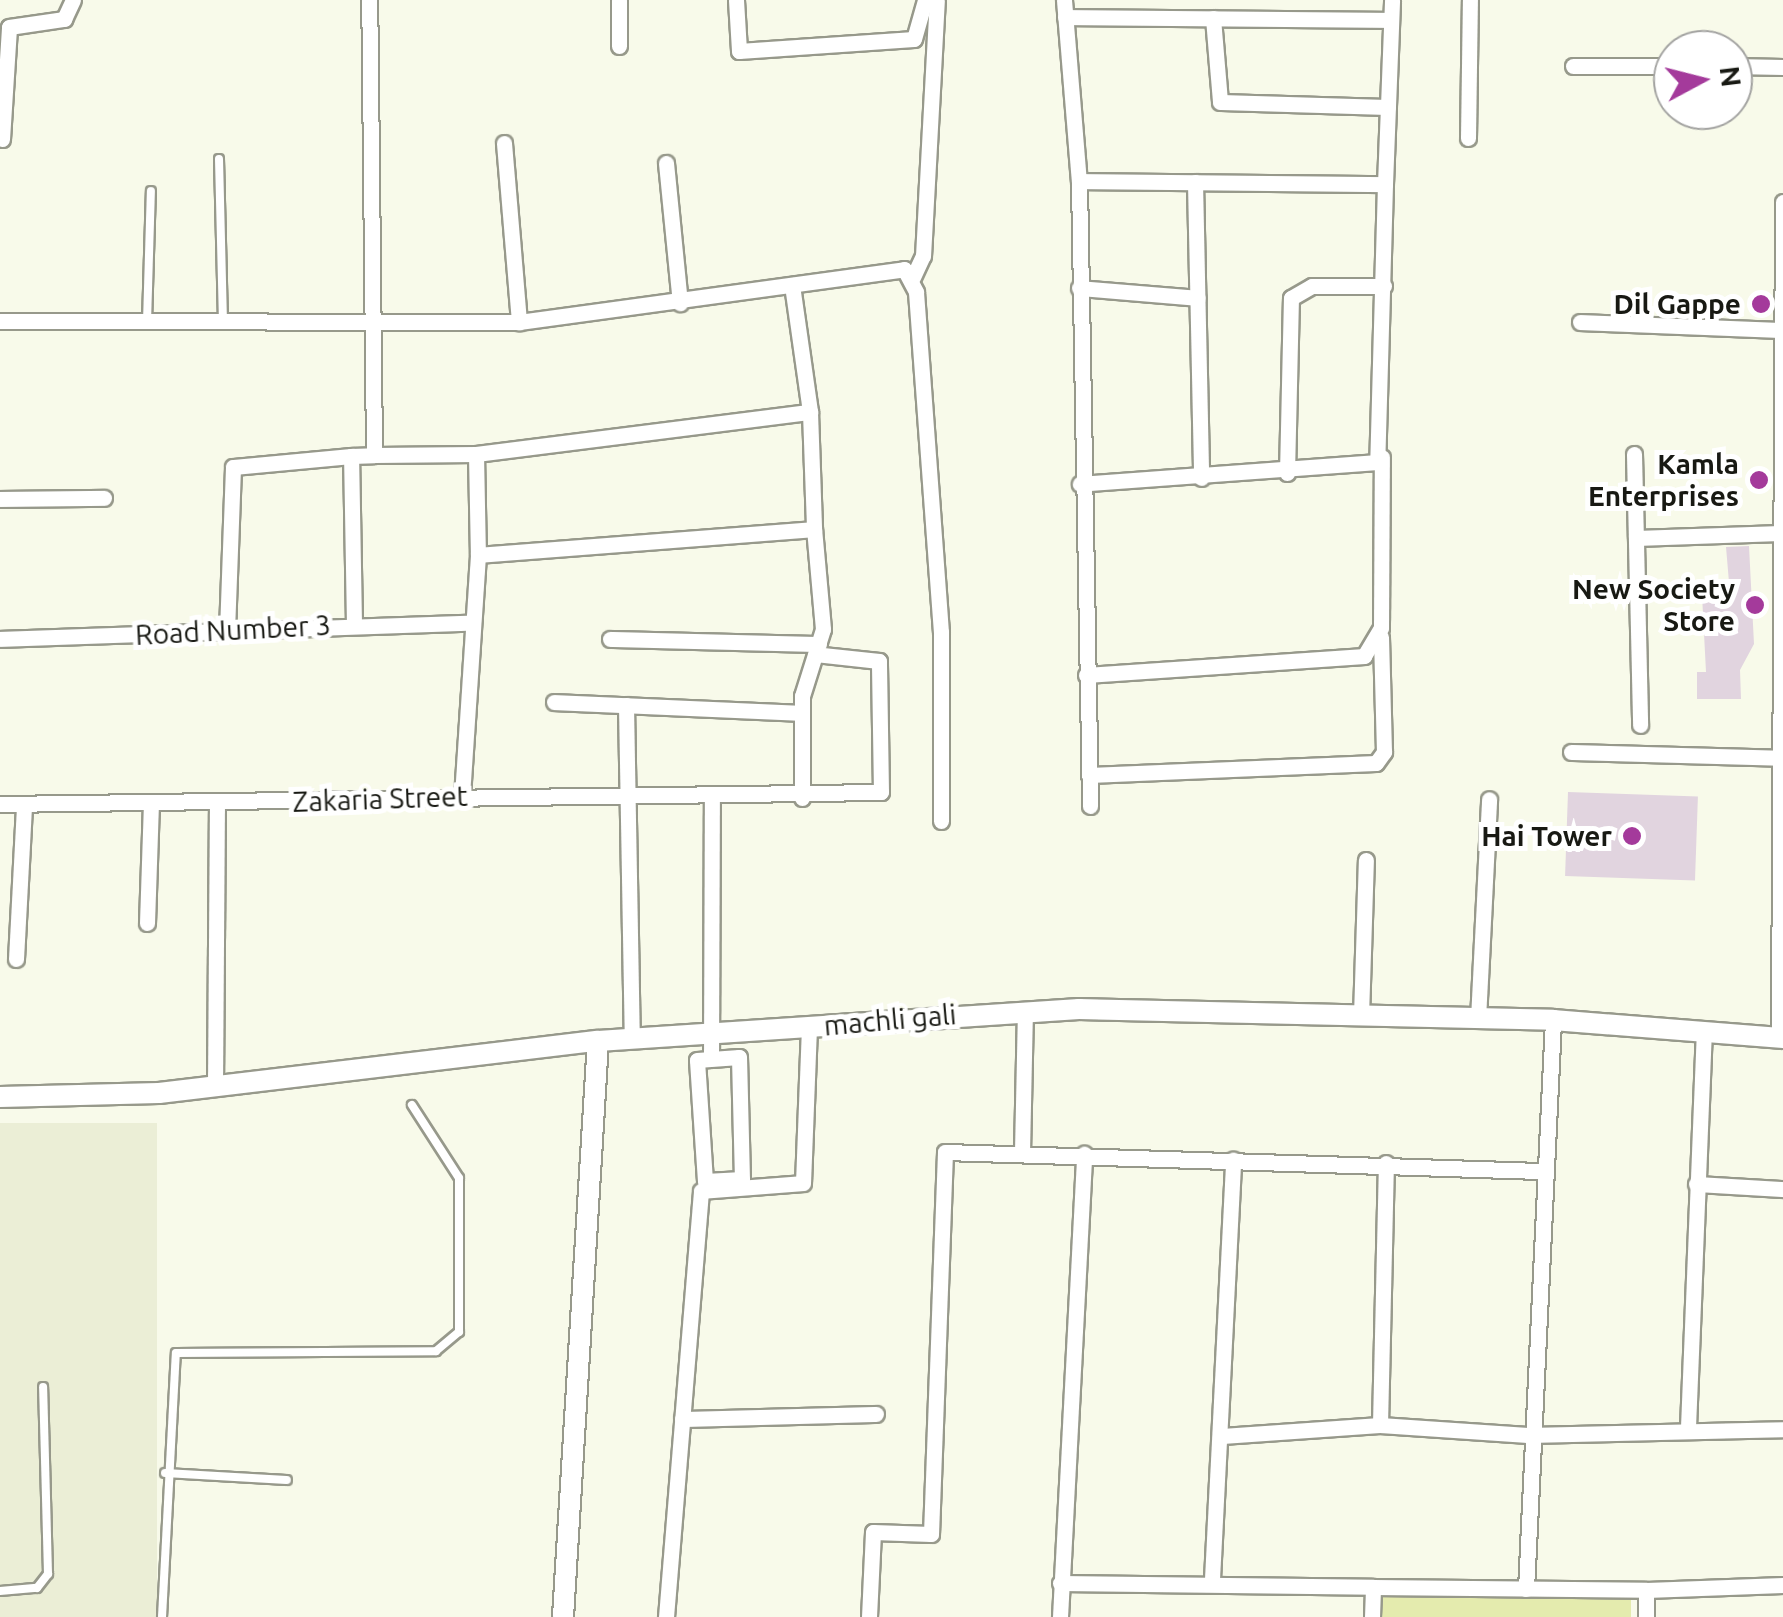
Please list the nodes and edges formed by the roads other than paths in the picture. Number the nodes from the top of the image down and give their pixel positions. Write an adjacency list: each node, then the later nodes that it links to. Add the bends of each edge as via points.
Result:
1 (72, 0): 17 (street, via 64,19 8,27)
2 (369, 0): 41 (street)
3 (619, 0): 12 (street)
4 (736, 0): 5 (street, via 739,51 914,39)
5 (925, 0)
6 (938, 0): 29 (street, via 923,256)
7 (1392, 0): 11 (street)
8 (1470, 0): 19 (street)
9 (1065, 8): 10 (street); 24 (street)
10 (1214, 18): 11 (street); 18 (street, via 1220,102)
11 (1391, 20): 18 (street)
12 (618, 46)
13 (1573, 66): 14 (street)
14 (1653, 66)
15 (1753, 66): 16 (street)
16 (1783, 66)
17 (1, 84): 20 (street)
18 (1388, 107): 26 (street)
19 (1468, 138)
20 (2, 139)
21 (504, 144): 38 (street)
22 (219, 159): 40 (lane)
23 (666, 163): 35 (street)
24 (1079, 181): 25 (street); 33 (street)
25 (1196, 182): 26 (street); 34 (street)
26 (1385, 184): 32 (street)
27 (151, 191): 37 (lane)
28 (1783, 202): 30 (street)
29 (912, 277): 31 (street, via 897,268); 85 (street, via 941,632)
30 (1782, 279): 42 (street)
31 (792, 285): 35 (street); 44 (street)
32 (1384, 286): 49 (street); 50 (street, via 1312,286 1291,298)
33 (1079, 288): 34 (street); 52 (street)
34 (1198, 298): 51 (street)
35 (680, 303): 38 (street)
36 (0, 321): 37 (street)
37 (146, 322): 40 (street)
38 (519, 322): 41 (street)
39 (1580, 322): 42 (street)
40 (223, 324): 41 (street)
41 (374, 326): 47 (street)
42 (1779, 330): 43 (street)
43 (1782, 364): 57 (street)
44 (810, 412): 45 (street); 55 (street)
45 (476, 454): 47 (street); 58 (street)
46 (1634, 454): 56 (street)
47 (374, 455): 48 (street)
48 (351, 456): 60 (street); 62 (street, via 233,467)
49 (1382, 457): 50 (street); 61 (street)
50 (1287, 473): 51 (street)
51 (1201, 478): 52 (street)
52 (1080, 484): 67 (street)
53 (104, 498): 54 (street)
54 (0, 499)
55 (814, 529): 58 (street); 65 (street)
56 (1636, 538): 57 (street); 71 (street)
57 (1782, 543): 66 (street)
58 (478, 554): 59 (street, via 478,606)
59 (466, 623): 60 (street, Road Number 3); 75 (street)
60 (354, 624): 62 (street, Road Number 3)
61 (1380, 628): 67 (street, via 1364,656 1341,663); 74 (street, via 1384,752 1376,762)
62 (228, 631): 64 (street, Road Number 3)
63 (610, 639): 65 (street)
64 (0, 640)
65 (817, 649): 70 (street); 77 (street, Zakaria Street, via 879,661 885,782 875,794)
66 (1782, 665): 73 (street)
67 (1086, 675): 74 (street)
68 (554, 702): 69 (street)
69 (626, 705): 70 (street); 76 (street)
70 (802, 714): 77 (street)
71 (1640, 725)
72 (1570, 752): 73 (street)
73 (1781, 758): 86 (street)
74 (1089, 775): 84 (street)
75 (462, 797): 76 (street, Zakaria Street); 80 (street, Zakaria Street)
76 (624, 797): 78 (street, Zakaria Street); 97 (street)
77 (802, 798): 78 (street, Zakaria Street)
78 (712, 799): 99 (street)
79 (1489, 799): 92 (street)
80 (217, 801): 82 (street, Zakaria Street); 100 (street)
81 (0, 804): 83 (street, Zakaria Street)
82 (151, 804): 83 (street, Zakaria Street); 88 (street)
83 (24, 805): 89 (street)
84 (1090, 806)
85 (940, 820)
86 (1782, 830): 96 (street)
87 (1366, 860): 91 (street)
88 (147, 923)
89 (16, 959)
90 (1025, 1011): 91 (street, machli gali); 94 (street, machli gali); 103 (street)
91 (1361, 1016): 92 (street, machli gali)
92 (1478, 1019): 93 (street, machli gali)
93 (1552, 1020): 95 (street, machli gali); 107 (street)
94 (809, 1028): 99 (street, machli gali); 109 (street, via 802,1183)
95 (1704, 1032): 96 (street, machli gali); 108 (street)
96 (1781, 1038)
97 (632, 1040): 98 (street, machli gali); 99 (street, machli gali)
98 (598, 1041): 100 (street, machli gali); 129 (street)
99 (711, 1048): 109 (street, via 698,1060 700,1178); 109 (street, via 740,1059 742,1179)
100 (215, 1086): 101 (street, machli gali)
101 (0, 1096)
102 (412, 1105): 119 (lane, via 459,1178 454,1342 411,1352 176,1352)
103 (1022, 1152): 104 (street); 131 (street, via 945,1152 931,1534 873,1532)
104 (1084, 1154): 105 (street); 122 (street)
105 (1233, 1160): 106 (street); 118 (street)
106 (1386, 1163): 107 (street); 114 (street)
107 (1540, 1171): 117 (street)
108 (1696, 1184): 110 (street); 115 (street)
109 (712, 1185): 113 (street, via 702,1190)
110 (1783, 1189)
111 (43, 1386): 126 (lane, via 48,1574 37,1588)
112 (876, 1414): 113 (street)
113 (682, 1419): 130 (street)
114 (1380, 1425): 117 (street); 118 (street)
115 (1688, 1428): 116 (street); 117 (street)
116 (1783, 1429)
117 (1528, 1435): 125 (street)
118 (1222, 1436): 121 (street)
119 (165, 1473): 120 (lane); 128 (lane)
120 (287, 1480)
121 (1212, 1580): 122 (street); 124 (street)
122 (1060, 1583): 132 (street)
123 (1783, 1585): 127 (street)
124 (1372, 1587): 125 (street); 133 (street)
125 (1526, 1588): 127 (street)
126 (0, 1590)
127 (1646, 1590): 134 (street)
128 (162, 1617)
129 (563, 1617)
130 (666, 1617)
131 (869, 1617)
132 (1060, 1617)
133 (1372, 1617)
134 (1646, 1617)

